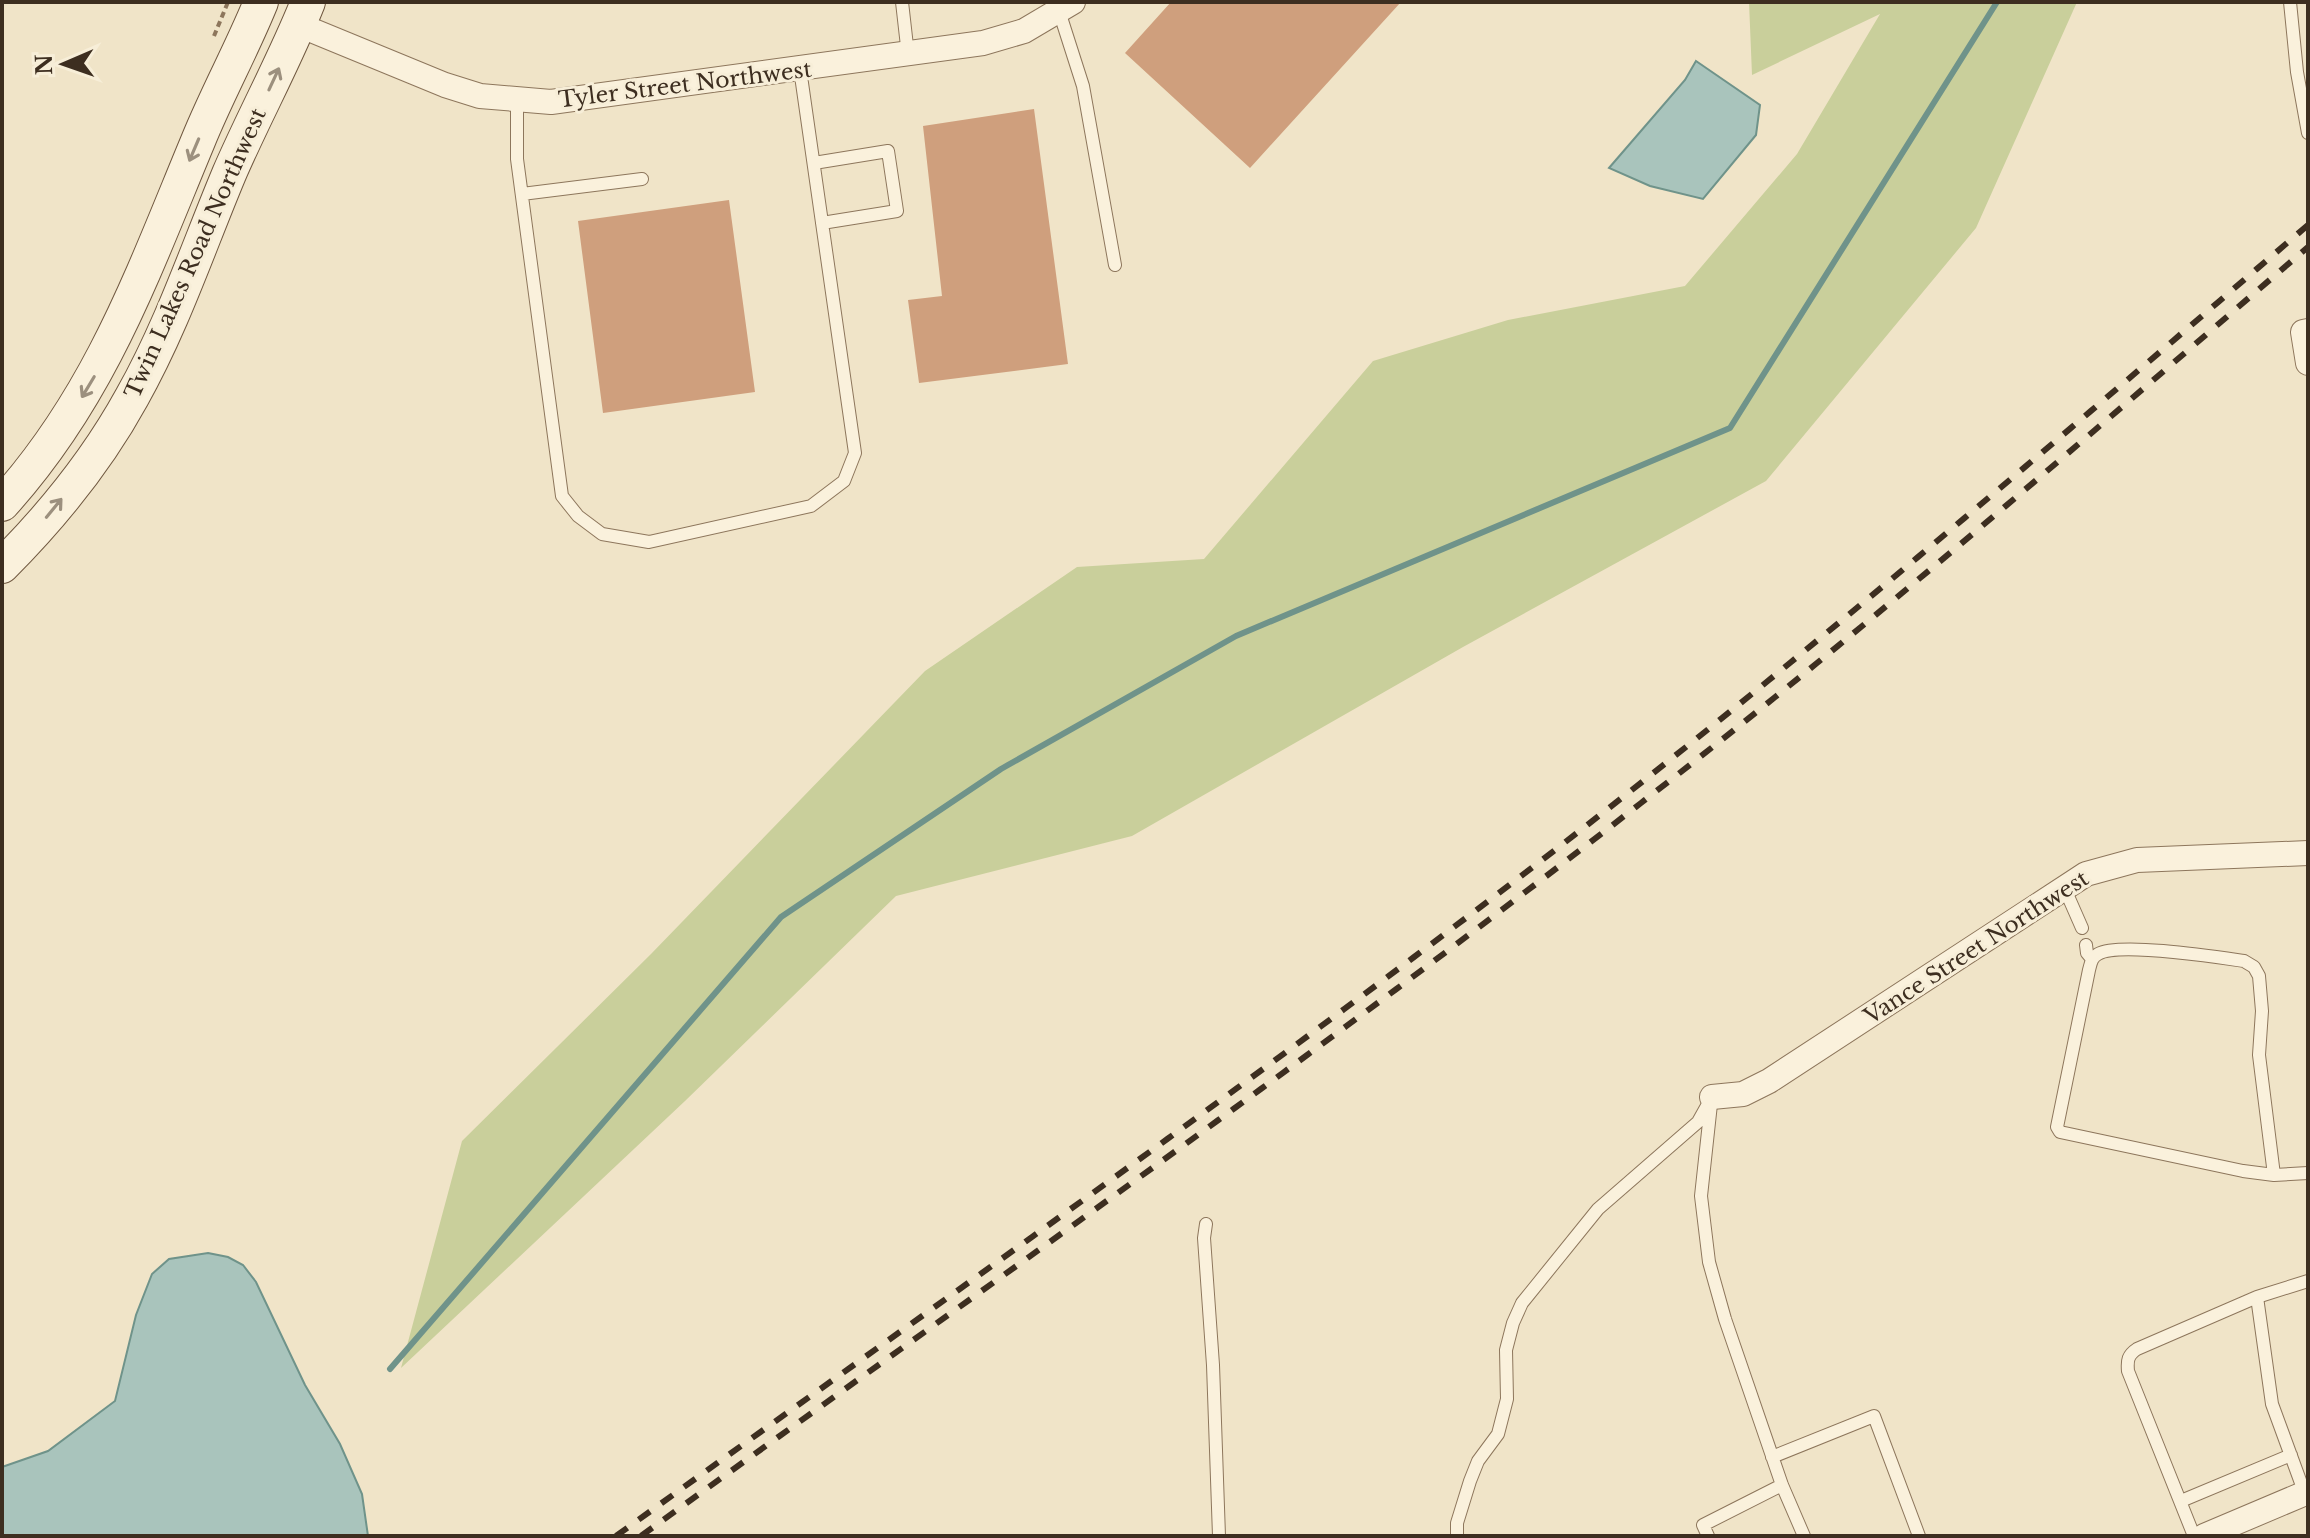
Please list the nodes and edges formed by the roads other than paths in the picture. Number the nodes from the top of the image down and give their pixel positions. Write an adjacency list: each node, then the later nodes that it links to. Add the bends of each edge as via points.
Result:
1 (261, 2): 17 (street, Twin Lakes Road Northwest, one-way to 17, via 116,337 70,416)
2 (902, 2): 6 (lane)
3 (2290, 2): 9 (lane)
4 (1066, 7): 6 (street, Tyler Street Northwest, via 1024,31); 14 (lane)
5 (304, 14): 8 (street, Tyler Street Northwest, via 445,85); 18 (street, Twin Lakes Road Northwest, one-way to 5, via 88,465 134,395)
6 (908, 55): 7 (street, Tyler Street Northwest)
7 (800, 69): 8 (street, Tyler Street Northwest, via 564,100); 10 (lane)
8 (517, 101): 12 (lane)
9 (2308, 133)
10 (814, 163): 13 (lane); 13 (lane, via 888,151 897,211)
11 (642, 179): 12 (lane)
12 (522, 194): 13 (lane, via 562,496 602,534 649,542 811,506 844,481 855,453)
13 (822, 223)
14 (1115, 265)
15 (2306, 332): 16 (street)
16 (2308, 363)
17 (2, 504)
18 (2, 566)
19 (2308, 853): 20 (street, Vance Street Northwest, via 2137,860 2086,874)
20 (2064, 887): 21 (lane); 24 (street, Vance Street Northwest, via 1769,1081 1743,1094)
21 (2082, 928)
22 (2086, 945): 23 (lane)
23 (2092, 959): 26 (lane, via 2105,951 2128,949 2244,961 2254,967 2259,976 2259,1055); 26 (lane, via 2060,1132)
24 (1712, 1097): 31 (lane, via 1701,1196 1709,1262); 36 (lane, via 1698,1122 1598,1209 1522,1303 1506,1350 1507,1399 1498,1434 1478,1461)
25 (2308, 1173): 26 (lane)
26 (2274, 1175)
27 (1206, 1224): 35 (lane)
28 (2308, 1281): 29 (lane)
29 (2257, 1297): 30 (lane, via 2272,1404); 34 (lane, via 2137,1349 2127,1361)
30 (2291, 1455): 33 (lane); 34 (lane)
31 (1772, 1457): 32 (lane); 39 (lane, via 1874,1416)
32 (1782, 1485): 37 (lane, via 1703,1525); 38 (lane)
33 (2306, 1493): 41 (street)
34 (2181, 1501): 40 (lane)
35 (1219, 1536)
36 (1457, 1536)
37 (1708, 1536)
38 (1804, 1536)
39 (1919, 1536)
40 (2194, 1536)
41 (2204, 1536)

